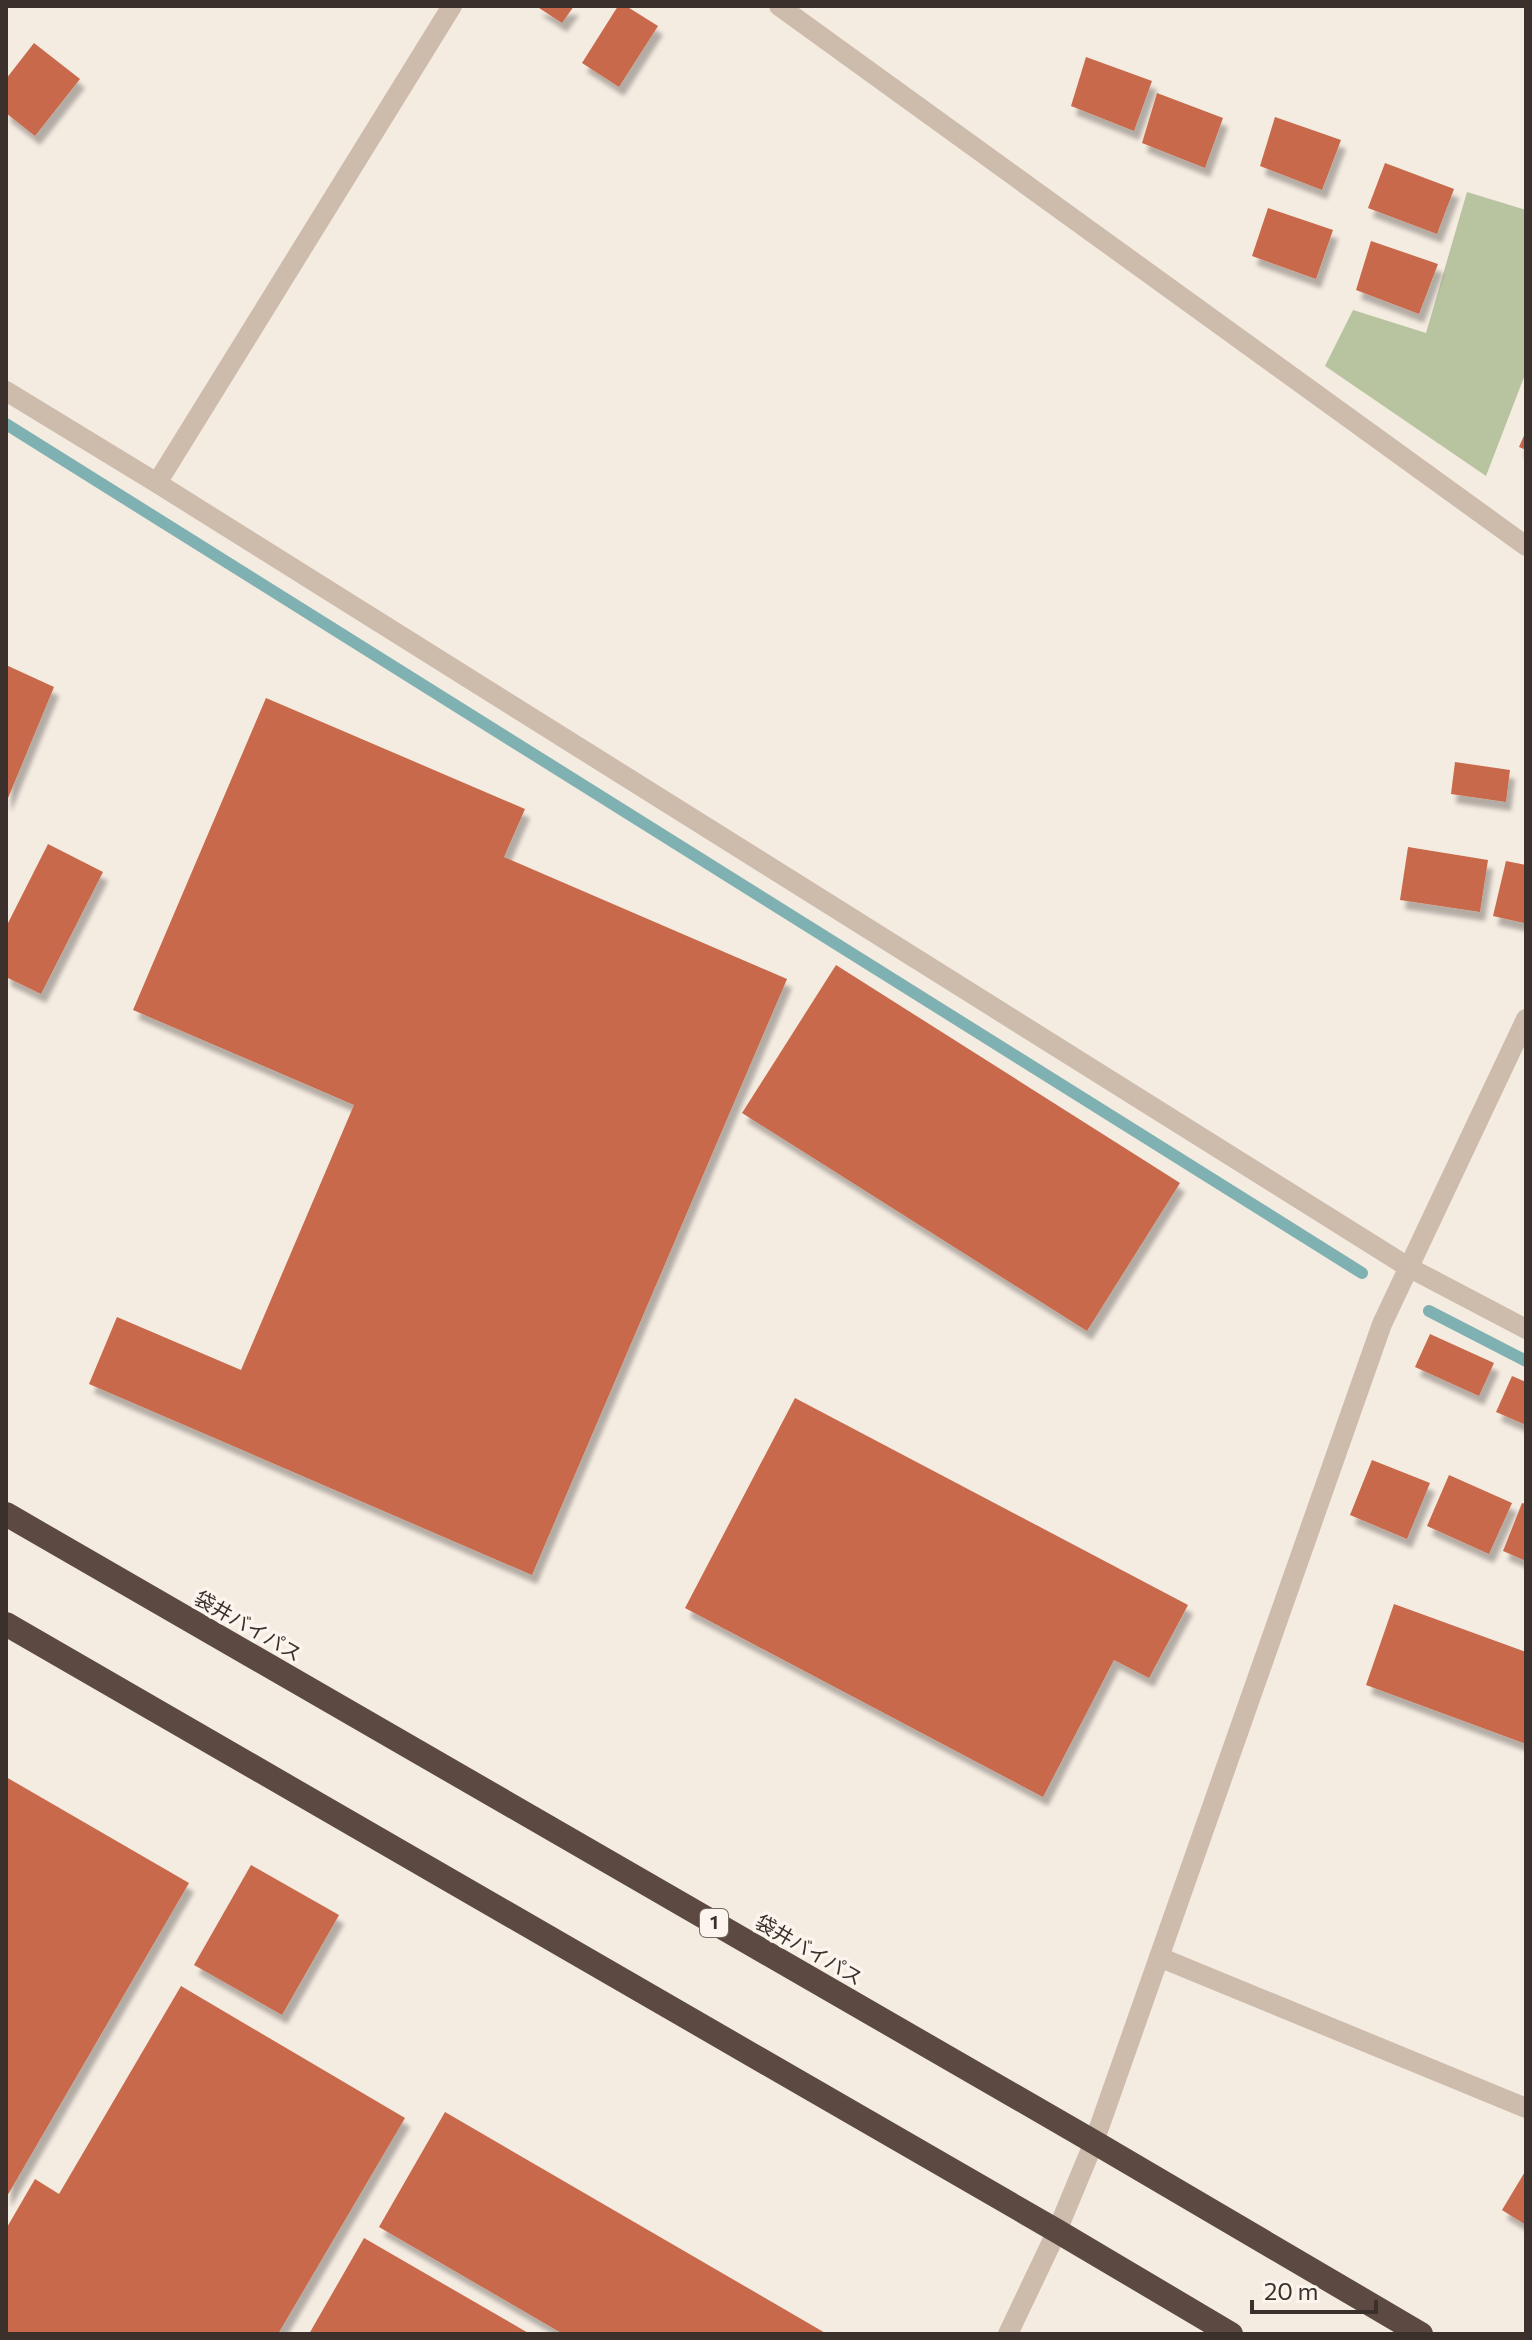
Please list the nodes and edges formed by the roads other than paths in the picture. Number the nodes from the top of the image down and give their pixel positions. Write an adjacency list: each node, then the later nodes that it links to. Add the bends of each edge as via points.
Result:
1 (452, 6): 4 (street)
2 (779, 6): 5 (street)
3 (6, 391): 4 (street)
4 (157, 483): 7 (street)
5 (1526, 546)
6 (1526, 1019): 7 (street)
7 (1408, 1267): 8 (street); 11 (street, via 1382,1324)
8 (1526, 1329)
9 (6, 1514): 13 (highway, 袋井バイパス / 1)
10 (6, 1624): 14 (highway)
11 (1159, 1957): 12 (street); 13 (street)
12 (1526, 2108)
13 (1094, 2142): 14 (street); 17 (highway, 袋井バイパス / 1)
14 (1057, 2231): 15 (street); 16 (highway)
15 (1008, 2334)
16 (1231, 2334)
17 (1421, 2334)

